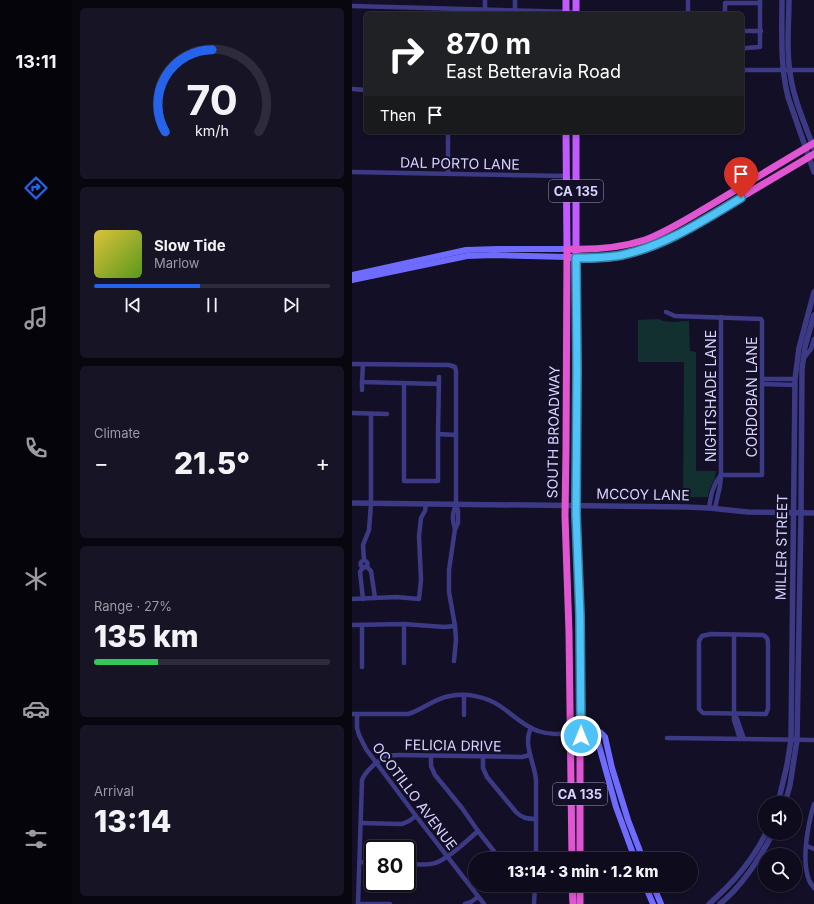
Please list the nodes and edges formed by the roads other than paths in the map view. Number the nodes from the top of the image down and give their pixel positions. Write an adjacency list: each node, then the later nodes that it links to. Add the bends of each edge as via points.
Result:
1 (485, 0): 10 (street)
2 (515, 0): 11 (street)
3 (566, 0): 13 (main road)
4 (576, 0): 14 (main road)
5 (688, 0): 15 (street)
6 (782, 0): 21 (street, via 781,50)
7 (789, 0): 21 (street)
8 (760, 2): 16 (street, via 725,3); 18 (street)
9 (352, 6): 10 (street)
10 (485, 10): 11 (street)
11 (515, 10): 12 (street)
12 (549, 12)
13 (566, 12)
14 (576, 12)
15 (688, 12)
16 (725, 12)
17 (744, 31): 18 (street)
18 (760, 31): 19 (street, via 760,47)
19 (744, 49)
20 (744, 70): 21 (street)
21 (786, 70): 22 (street); 29 (street)
22 (814, 70)
23 (352, 89): 24 (street)
24 (364, 90)
25 (448, 134): 33 (street)
26 (567, 134): 34 (main road, SOUTH BROADWAY / CA 135)
27 (567, 134): 35 (main road, via 569,165 571,172)
28 (576, 134): 35 (main road, SOUTH BROADWAY / CA 135)
29 (812, 146): 30 (street); 36 (highway)
30 (812, 156): 32 (street); 37 (highway)
31 (352, 172): 33 (street, DAL PORTO LANE)
32 (814, 172)
33 (448, 174): 34 (street, DAL PORTO LANE)
34 (567, 176): 38 (main road, SOUTH BROADWAY / CA 135)
35 (576, 176): 39 (main road, SOUTH BROADWAY / CA 135)
36 (725, 196): 37 (highway); 39 (highway, via 644,240 618,247)
37 (730, 204): 41 (highway, via 684,232 647,248 620,256)
38 (567, 249): 39 (highway); 40 (highway, SOUTH BROADWAY / CA 135); 42 (main road, via 466,250)
39 (576, 250): 41 (main road, SOUTH BROADWAY / CA 135)
40 (567, 257): 41 (main road); 43 (main road, via 471,255); 62 (highway, SOUTH BROADWAY / CA 135)
41 (576, 258): 63 (highway, SOUTH BROADWAY / CA 135)
42 (352, 275)
43 (352, 280)
44 (814, 292): 55 (street, MILLER STREET, via 799,348)
45 (666, 312): 47 (street, via 675,316)
46 (814, 315): 49 (street, MILLER STREET)
47 (721, 317): 54 (street, CORDOBAN LANE, via 761,319); 66 (street, NIGHTSHADE LANE)
48 (814, 339): 49 (street, MILLER STREET)
49 (803, 360): 75 (street, MILLER STREET)
50 (352, 364): 51 (street)
51 (362, 364): 53 (street); 65 (street, via 455,367)
52 (439, 377): 57 (street)
53 (362, 382): 56 (street); 58 (street)
54 (762, 382): 55 (street); 66 (street, CORDOBAN LANE, via 762,475)
55 (795, 382): 74 (street, MILLER STREET)
56 (404, 383): 57 (street); 64 (street, via 404,481 438,481)
57 (439, 384): 64 (street)
58 (362, 390)
59 (352, 413): 60 (street)
60 (371, 414): 61 (street); 68 (street)
61 (387, 414)
62 (566, 414): 63 (highway); 71 (highway, SOUTH BROADWAY / CA 135)
63 (576, 415): 72 (highway, SOUTH BROADWAY / CA 135)
64 (438, 434): 65 (street)
65 (456, 435): 70 (street)
66 (721, 475): 73 (street, NIGHTSHADE LANE)
67 (352, 503): 68 (street, MCCOY LANE)
68 (371, 504): 69 (street, MCCOY LANE); 77 (street, via 370,530 363,546 364,560 368,564)
69 (426, 504): 70 (street, MCCOY LANE); 78 (street, via 419,536 419,599)
70 (456, 505): 71 (street, MCCOY LANE); 84 (street, via 453,511 455,529 449,570)
71 (565, 505): 72 (street, MCCOY LANE); 95 (highway, SOUTH BROADWAY / CA 135)
72 (576, 506): 73 (street, MCCOY LANE); 94 (highway, SOUTH BROADWAY / CA 135)
73 (712, 508): 74 (street, MCCOY LANE)
74 (794, 513): 75 (street, MCCOY LANE); 98 (street, MILLER STREET)
75 (801, 513): 76 (street, MCCOY LANE); 98 (street, MILLER STREET)
76 (814, 513)
77 (365, 567): 78 (street, via 371,570); 80 (street, via 360,572)
78 (375, 598): 80 (street)
79 (352, 599): 80 (street)
80 (363, 599)
81 (404, 624): 83 (street); 84 (street); 87 (street)
82 (352, 625): 83 (street)
83 (362, 625): 88 (street)
84 (455, 626): 86 (street)
85 (734, 635): 91 (street); 91 (street, via 702,636 699,709 703,713); 91 (street, via 763,636 768,640 768,709 764,714)
86 (454, 661)
87 (404, 663)
88 (362, 667)
89 (464, 695): 90 (street, via 448,696 408,714); 92 (street); 93 (street, via 494,702)
90 (354, 714): 103 (street, OCOTILLO AVENUE, via 360,740)
91 (733, 714): 97 (street, via 737,719)
92 (464, 715)
93 (531, 728): 95 (street, via 551,734); 100 (street, via 528,741)
94 (581, 732): 95 (main road); 118 (highway, CA 135); 119 (main road, via 592,736 598,742 616,807); 120 (main road, via 596,729 605,737 612,768)
95 (571, 733): 117 (highway, CA 135)
96 (667, 738): 97 (street)
97 (742, 739): 98 (street)
98 (794, 740): 99 (street); 104 (street, MILLER STREET); 105 (street, MILLER STREET)
99 (814, 740)
100 (530, 755): 102 (street, FELICIA DRIVE); 108 (street, via 536,780)
101 (431, 756): 102 (street, FELICIA DRIVE); 103 (street, FELICIA DRIVE, via 388,756); 110 (street, via 435,774)
102 (483, 757): 108 (street, via 483,768 487,777 516,812 521,817)
103 (376, 763): 107 (street, OCOTILLO AVENUE); 109 (street, via 362,780)
104 (780, 796)
105 (787, 796)
106 (814, 804): 113 (street)
107 (416, 816): 109 (street, via 402,824); 121 (street, OCOTILLO AVENUE)
108 (536, 819): 116 (street)
109 (361, 823): 122 (street)
110 (478, 831): 115 (street); 121 (street)
111 (762, 840): 141 (street, via 730,884)
112 (769, 840): 142 (street, via 755,863)
113 (807, 846): 114 (street); 125 (street, via 807,873)
114 (814, 849)
115 (494, 852)
116 (536, 852)
117 (572, 852)
118 (580, 852)
119 (632, 852)
120 (640, 852)
121 (447, 856): 124 (street, via 436,863); 131 (street, OCOTILLO AVENUE)
122 (360, 862): 123 (street); 132 (street)
123 (364, 862)
124 (416, 864)
125 (814, 888)
126 (535, 892): 136 (street)
127 (572, 892): 137 (highway)
128 (580, 892): 138 (highway)
129 (648, 892): 139 (main road)
130 (657, 892): 140 (main road)
131 (478, 897): 134 (street); 135 (street, OCOTILLO AVENUE)
132 (358, 904): 133 (street)
133 (390, 904)
134 (465, 904)
135 (484, 904)
136 (534, 904)
137 (573, 904)
138 (580, 904)
139 (653, 904)
140 (661, 904)
141 (709, 904)
142 (720, 904)

